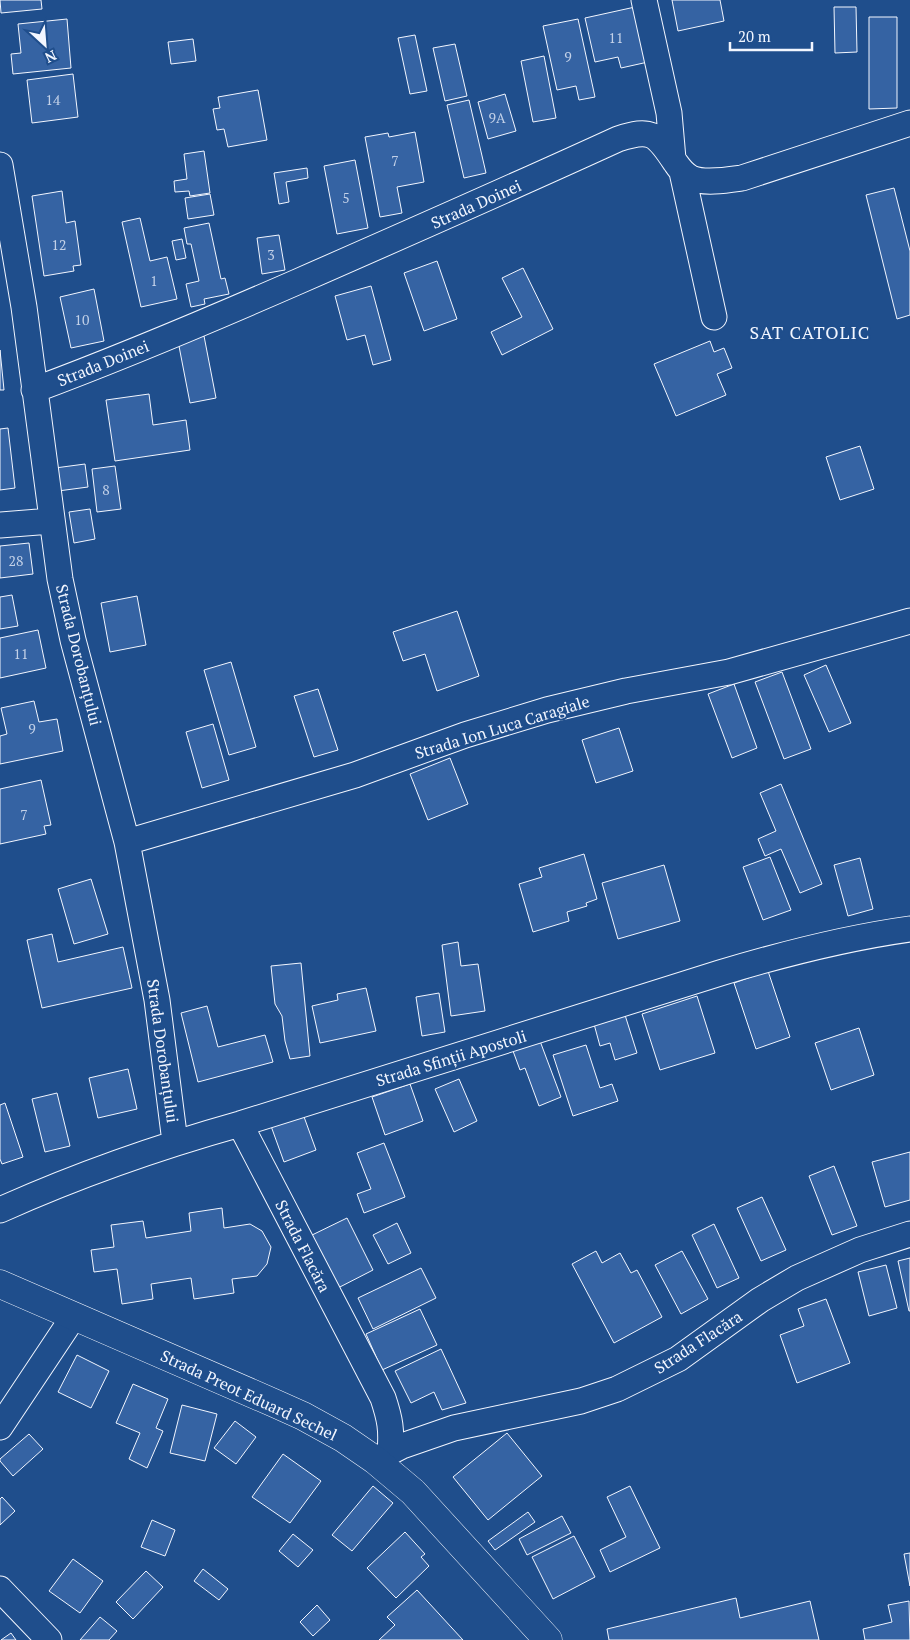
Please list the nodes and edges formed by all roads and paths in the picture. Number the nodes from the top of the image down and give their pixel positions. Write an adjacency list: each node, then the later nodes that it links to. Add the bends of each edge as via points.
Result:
1 (644, 0): 4 (street)
2 (910, 123): 4 (street, via 742,178 693,179)
3 (0, 165): 6 (street, Strada Dorobanțului, via 24,307)
4 (678, 166): 5 (street); 6 (street, Strada Doinei, via 658,139 648,133 635,134 236,308)
5 (714, 317)
6 (34, 390): 7 (street, Strada Dorobanțului)
7 (51, 521): 8 (street); 10 (street, Strada Dorobanțului, via 74,640)
8 (0, 525)
9 (910, 621): 10 (street, Strada Ion Luca Caragiale, via 729,672 547,710 465,735 355,775)
10 (126, 842): 13 (street, Strada Dorobanțului, via 155,991)
11 (910, 929): 12 (street, Strada Sfinții Apostoli, via 779,955)
12 (240, 1124): 13 (street, Strada Sfinții Apostoli); 19 (street, Strada Flacăra, via 390,1416 392,1431)
13 (175, 1142): 14 (street, Strada Sfinții Apostoli)
14 (0, 1210)
15 (910, 1234): 19 (street, Strada Flacăra, via 860,1250 797,1278 760,1300 678,1359 617,1389 581,1401 454,1428)
16 (0, 1284): 17 (street, Strada Preot Eduard Sechel)
17 (74, 1316): 18 (street); 19 (street, Strada Preot Eduard Sechel, via 303,1416)
18 (0, 1427)
19 (383, 1456): 22 (street, Strada Preot Eduard Sechel)
20 (0, 1590): 21 (street)
21 (49, 1640)
22 (548, 1640)

